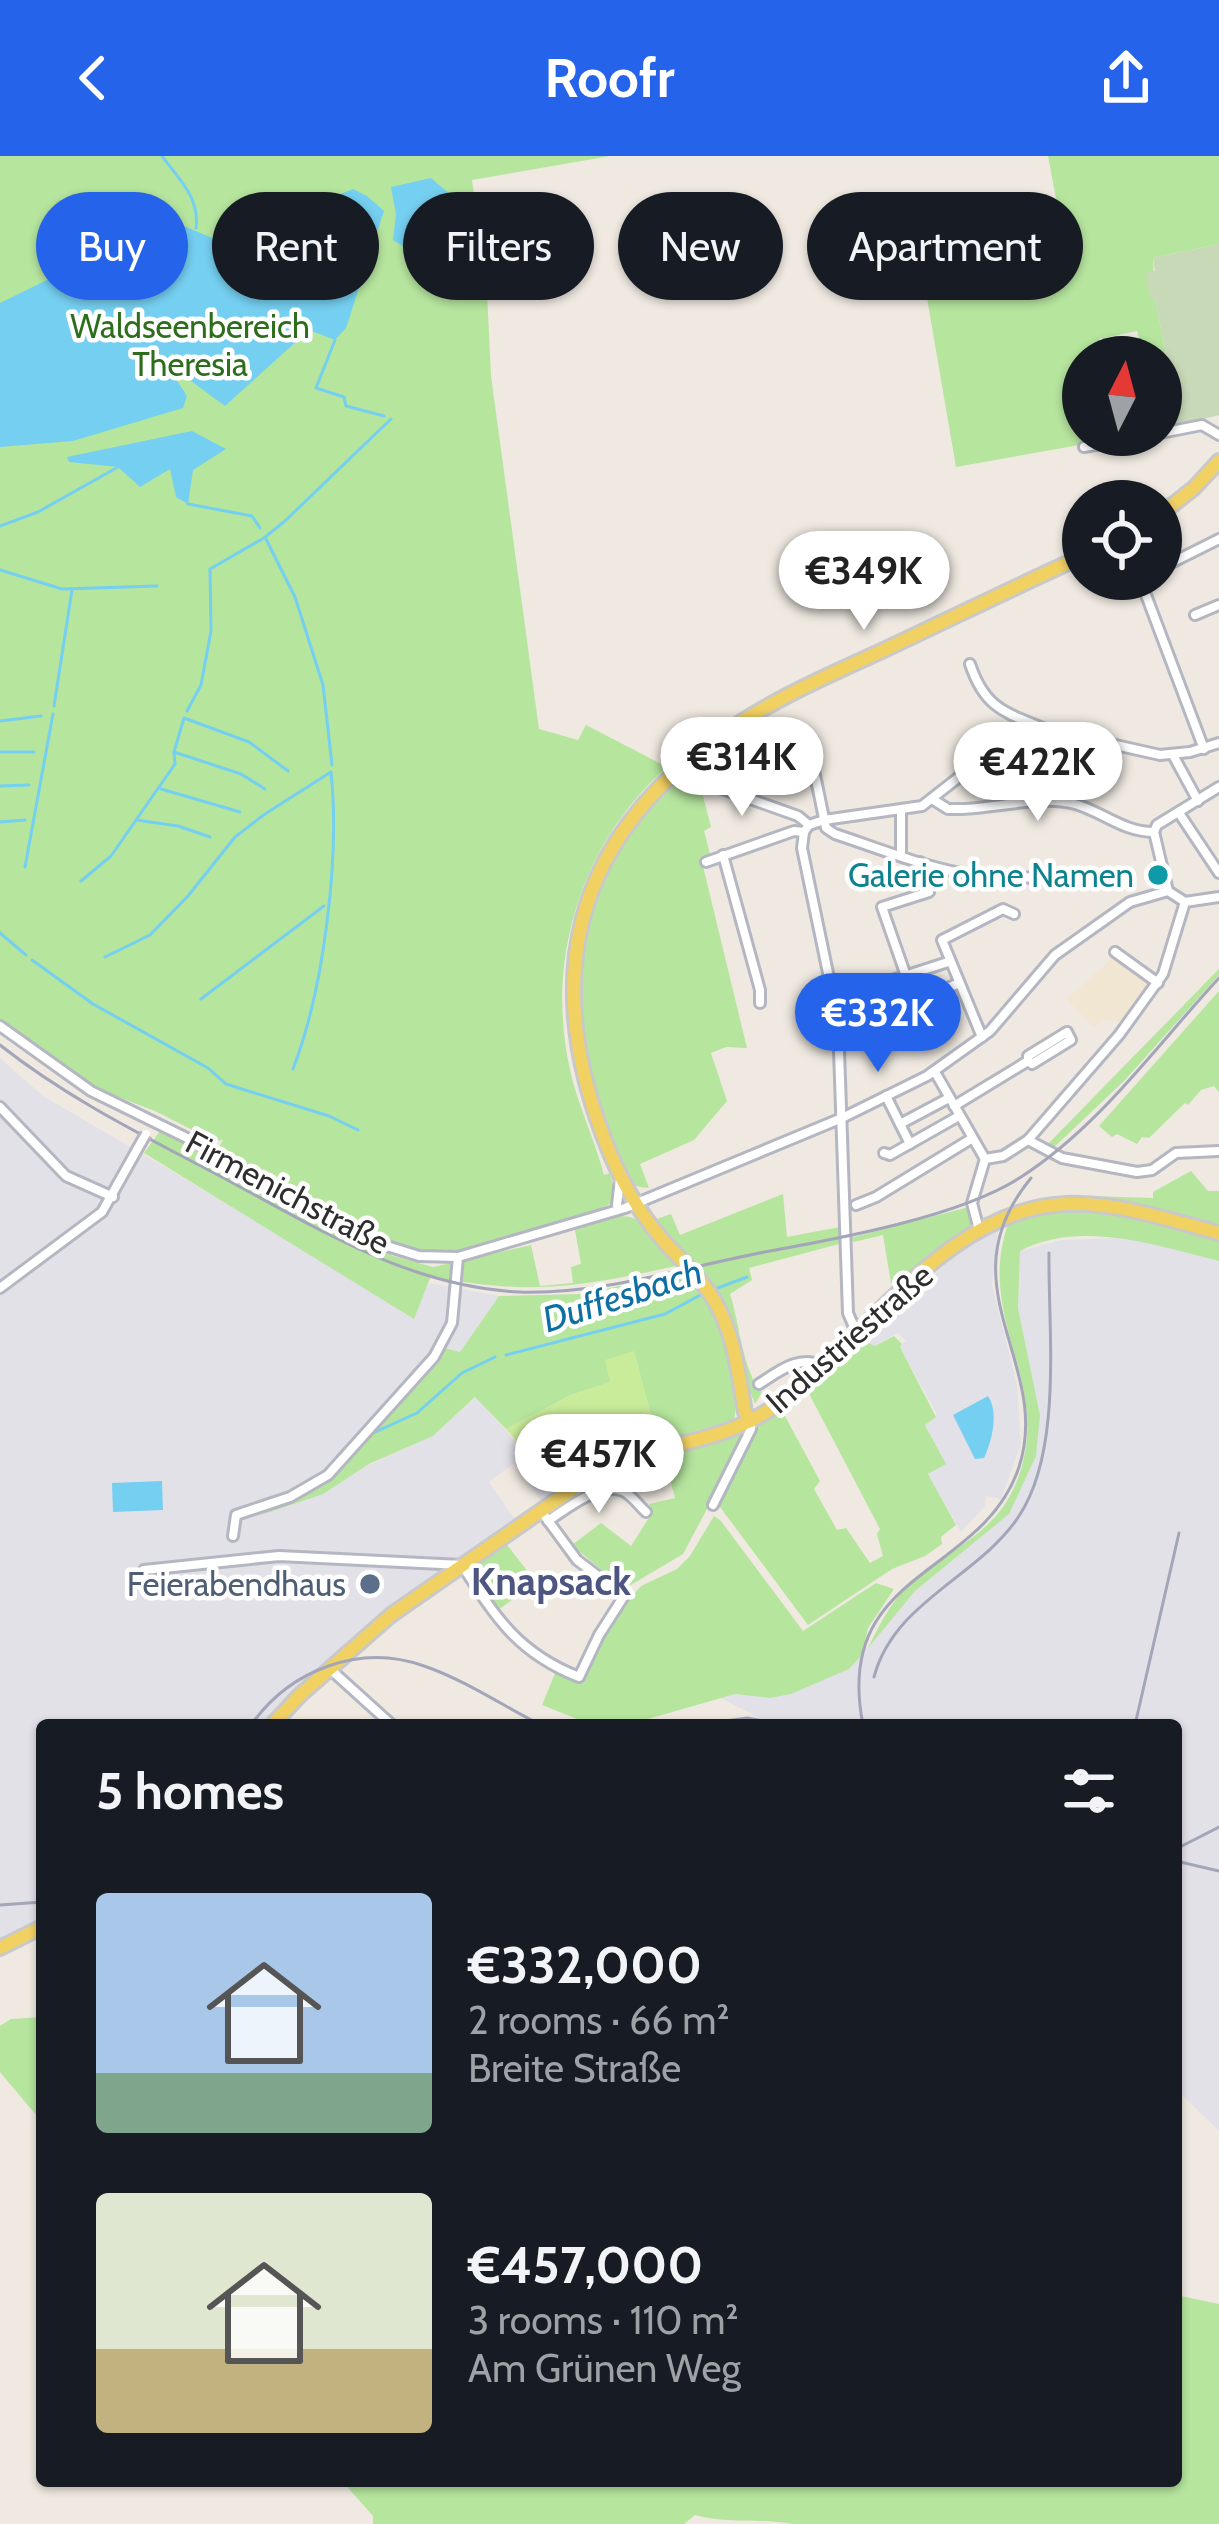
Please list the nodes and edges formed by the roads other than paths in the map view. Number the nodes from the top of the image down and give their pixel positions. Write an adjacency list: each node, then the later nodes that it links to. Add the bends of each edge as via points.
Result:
1 (1182, 429): 2 (street, via 1206,425)
2 (1219, 435)
3 (1219, 461): 4 (main road)
4 (1182, 497)
5 (1219, 539): 6 (street)
6 (1182, 558)
7 (1062, 566): 16 (main road, via 777,702)
8 (1148, 600): 14 (street)
9 (1219, 604): 10 (street)
10 (1195, 616)
11 (970, 664): 12 (street, via 991,704 1050,730)
12 (1054, 742): 15 (street, via 1089,739); 19 (street, via 982,759)
13 (1219, 743): 14 (street)
14 (1204, 749): 15 (street)
15 (1173, 755): 20 (street)
16 (680, 766): 24 (street, via 697,780 803,818); 60 (main road, via 611,850 575,957 579,1060)
17 (814, 770): 23 (street)
18 (1219, 787): 20 (street)
19 (932, 799): 21 (street); 25 (street, via 962,809 1064,802)
20 (1198, 801): 22 (street)
21 (901, 812): 23 (street); 27 (street)
22 (1179, 813): 25 (street); 30 (street)
23 (824, 820): 24 (street); 27 (street, via 836,834)
24 (807, 828): 26 (street); 42 (street, via 802,848)
25 (1154, 832): 32 (street)
26 (723, 855): 28 (street); 43 (street)
27 (901, 856): 29 (street)
28 (706, 862)
29 (920, 862): 31 (street, via 988,880); 38 (street, via 928,892 882,907)
30 (1219, 873)
31 (1064, 874)
32 (1168, 891): 34 (street); 45 (street, Firmenichstraße, via 1130,902 1054,955)
33 (1219, 897): 34 (street)
34 (1185, 902): 40 (street)
35 (1014, 914): 37 (street, via 1003,909 942,940)
36 (1115, 952): 40 (street)
37 (948, 962): 38 (street); 41 (street)
38 (906, 976): 39 (street)
39 (894, 980): 41 (street, via 904,1007); 42 (street)
40 (1158, 983): 55 (street)
41 (958, 984): 45 (street)
42 (836, 998): 51 (street)
43 (760, 1003)
44 (0, 1026): 52 (street, Firmenichstraße, via 76,1083)
45 (982, 1037): 47 (street, Firmenichstraße)
46 (1028, 1061): 46 (street, via 1071,1040 1067,1033 1028,1056); 50 (street)
47 (934, 1072): 48 (street, Firmenichstraße); 50 (street)
48 (886, 1096): 51 (street, Firmenichstraße); 53 (street)
49 (0, 1107): 61 (street, via 66,1176)
50 (954, 1107): 53 (street); 54 (street); 56 (street)
51 (842, 1118): 62 (street, Firmenichstraße); 70 (street, via 848,1312)
52 (154, 1121): 61 (street); 68 (street, Firmenichstraße, via 374,1242 418,1256)
53 (900, 1124): 56 (street)
54 (970, 1139): 59 (street); 64 (street)
55 (1028, 1140): 57 (street, via 1062,1158 1137,1172 1176,1154); 59 (street)
56 (910, 1144): 58 (street)
57 (1219, 1151)
58 (884, 1153)
59 (985, 1159): 66 (street, via 972,1203)
60 (620, 1178): 62 (main road); 63 (street)
61 (113, 1197): 69 (street, via 81,1231)
62 (633, 1202): 63 (street, Firmenichstraße); 65 (street, Firmenichstraße); 73 (main road, via 726,1323)
63 (617, 1205): 65 (street, Firmenichstraße)
64 (856, 1205)
65 (600, 1216): 68 (street, Firmenichstraße)
66 (979, 1230): 67 (main road, Industriestraße, via 1019,1211 1074,1204); 70 (main road, Industriestraße)
67 (1219, 1233)
68 (458, 1257): 77 (street, via 450,1334 434,1357 339,1465 307,1490 236,1516)
69 (0, 1288)
70 (856, 1334): 71 (main road, Industriestraße)
71 (821, 1366): 72 (street, via 797,1363); 73 (main road, Industriestraße)
72 (759, 1384)
73 (751, 1421): 74 (street); 76 (main road, Industriestraße, via 609,1465)
74 (713, 1505)
75 (646, 1512): 76 (street, via 612,1489)
76 (544, 1515): 80 (main road, Industriestraße); 80 (street, via 577,1560 624,1596 576,1677 523,1646)
77 (233, 1536)
78 (438, 1562): 79 (street); 80 (street); 82 (street)
79 (419, 1563): 81 (street, via 279,1556); 82 (street)
80 (462, 1565): 82 (main road, Industriestraße)
81 (144, 1570)
82 (444, 1578): 83 (main road, Industriestraße)
83 (330, 1670): 84 (main road, Industriestraße); 85 (street)
84 (278, 1719)
85 (382, 1719)
86 (36, 1930): 87 (main road)
87 (0, 1948)

